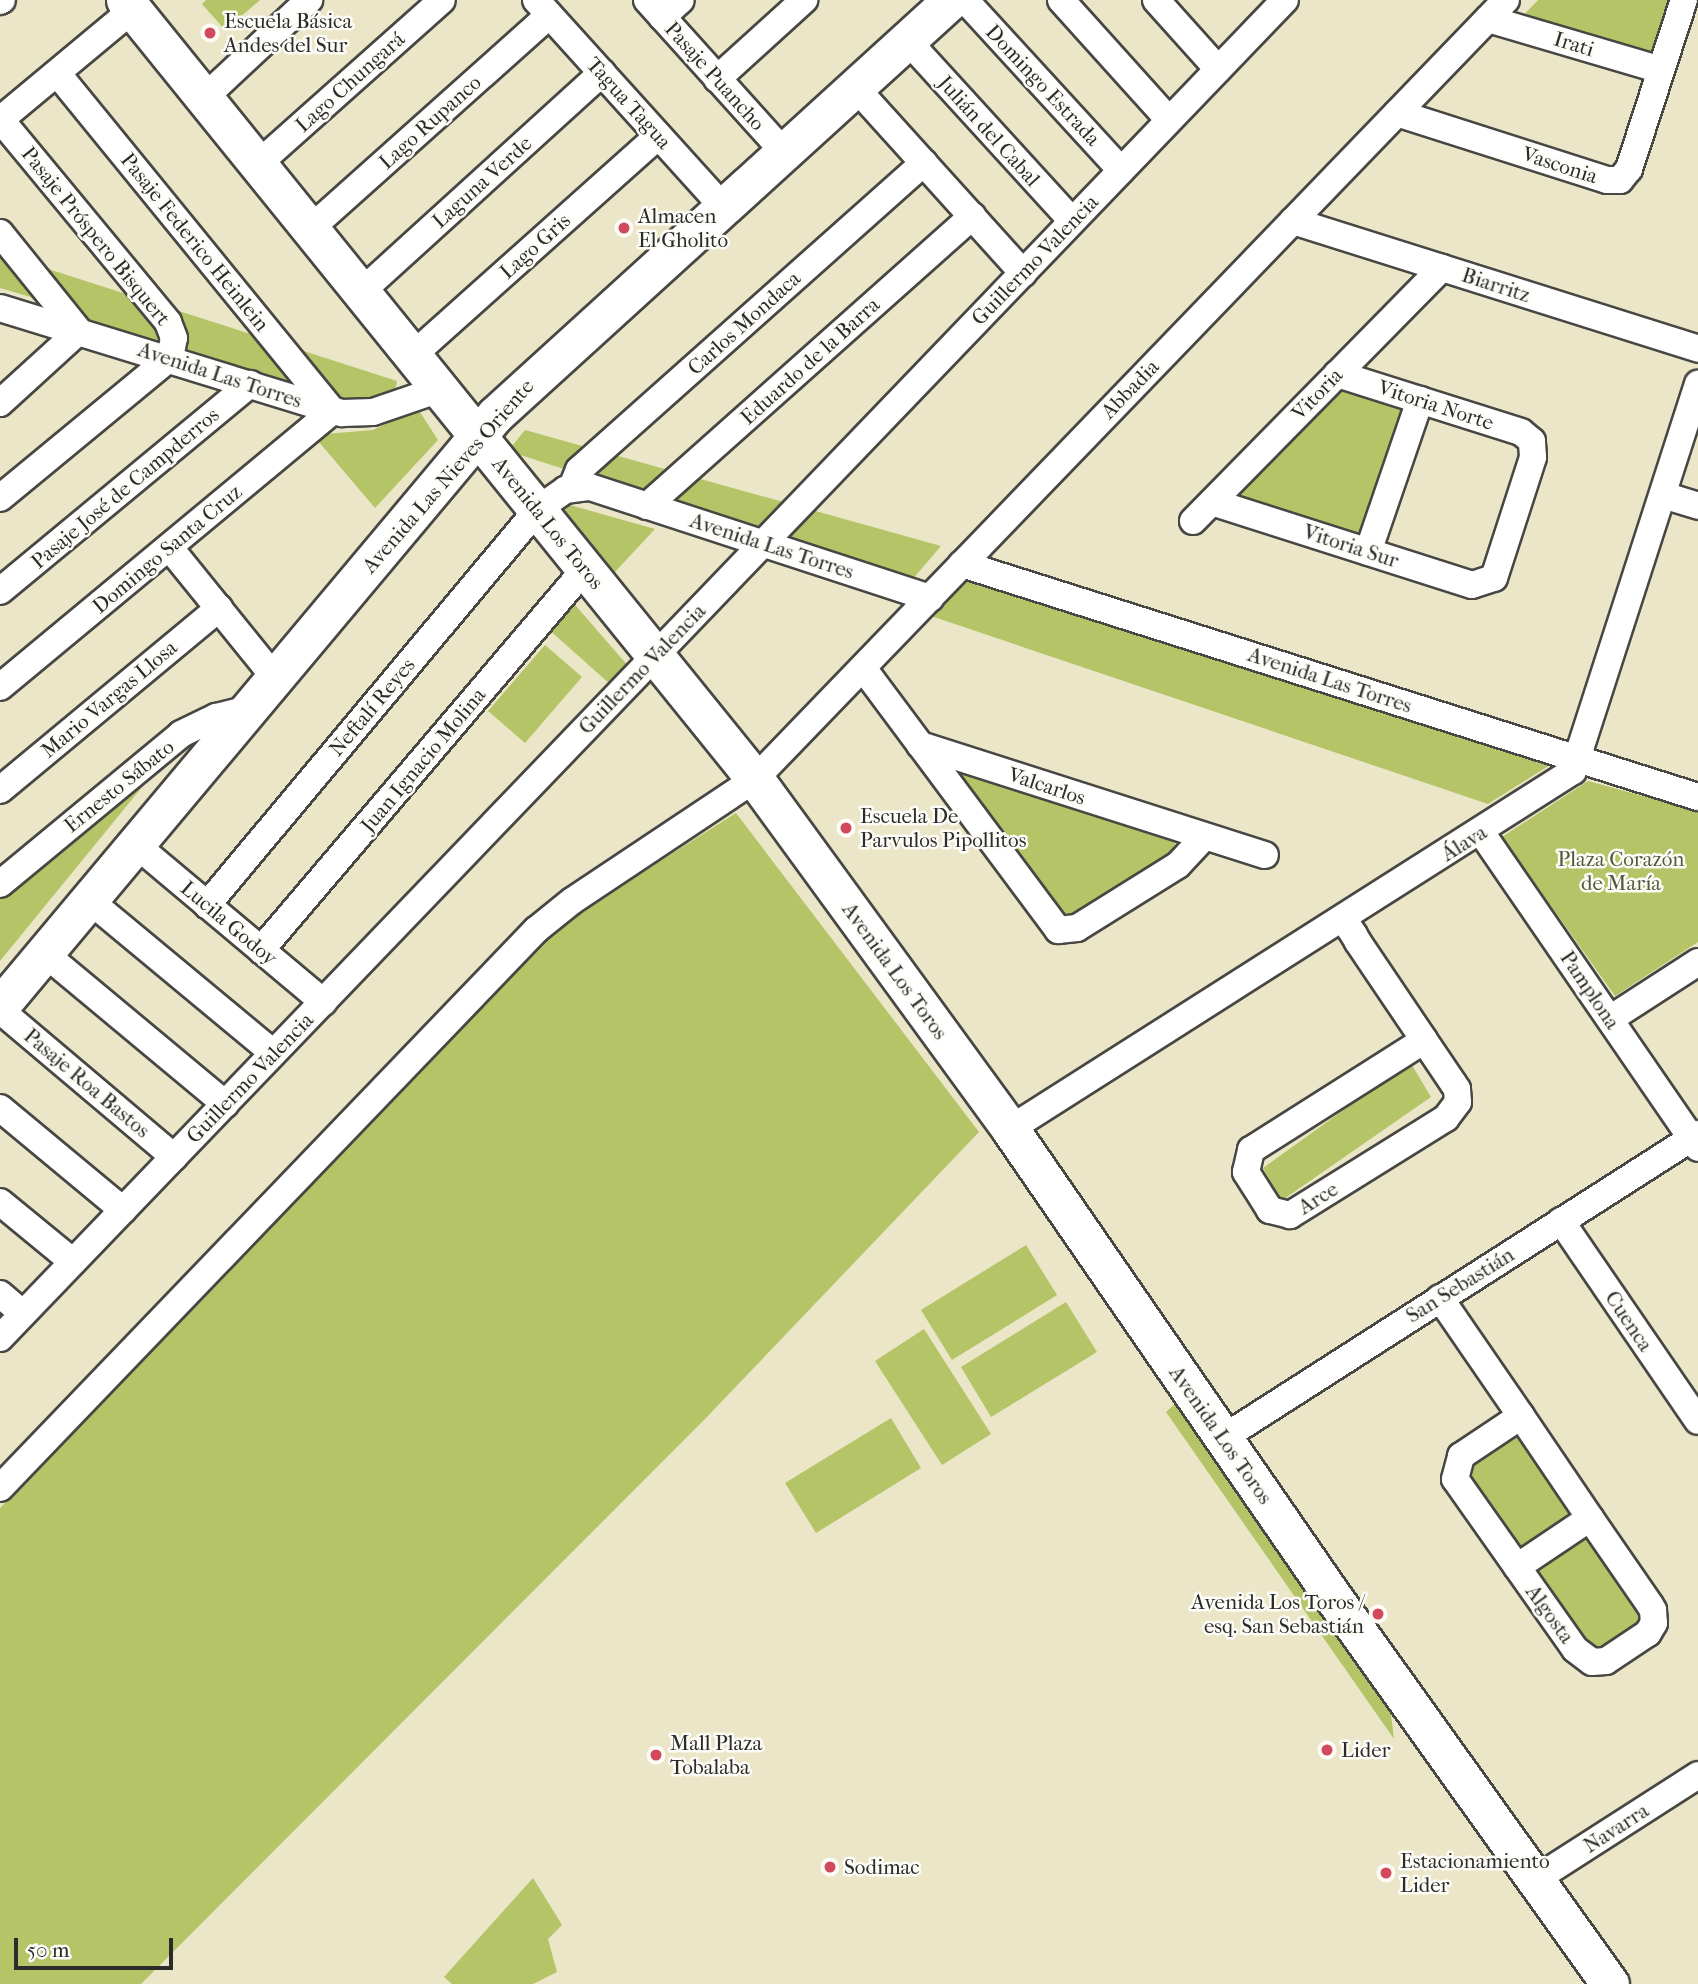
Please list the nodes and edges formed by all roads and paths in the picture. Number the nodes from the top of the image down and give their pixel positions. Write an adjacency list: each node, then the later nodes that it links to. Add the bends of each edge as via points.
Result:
1 (309, 0): 21 (street)
2 (442, 0): 28 (street, Lago Chungará)
3 (804, 0): 19 (street)
4 (951, 0): 14 (main road, Avenida Las Nieves Oriente)
5 (965, 0): 29 (street, Domingo Estrada)
6 (1061, 0): 24 (street)
7 (1156, 0): 15 (street)
8 (1684, 0): 16 (street, Vasconia)
9 (129, 5): 17 (street); 21 (main road, Avenida Los Toros)
10 (664, 6): 19 (street, Pasaje Puancho)
11 (1268, 6): 15 (street, Guillermo Valencia)
12 (542, 7): 18 (street, Tagua Tagua); 34 (street, Lago Rupanco)
13 (1497, 9): 16 (street, Irati); 22 (street, Abbadia)
14 (907, 40): 20 (main road, Avenida Las Nieves Oriente); 32 (street, Julián del Cabal)
15 (1218, 69): 24 (street, Guillermo Valencia)
16 (1661, 70): 22 (street, Vasconia, via 1629,169 1614,181)
17 (57, 73): 23 (street); 50 (street, Pasaje Federico Heinlein)
18 (602, 73): 25 (street, Tagua Tagua); 38 (street, Laguna Verde)
19 (717, 79): 26 (street, Pasaje Puancho)
20 (855, 87): 26 (main road, Avenida Las Nieves Oriente); 27 (street)
21 (204, 98): 28 (main road, Avenida Los Toros)
22 (1397, 113): 33 (street, Abbadia)
23 (0, 120): 43 (street, Pasaje Próspero Bisquert, via 168,322 174,338)
24 (1169, 120): 29 (street, Guillermo Valencia)
25 (658, 136): 30 (street, Tagua Tagua); 42 (street, Lago Gris)
26 (783, 152): 30 (main road, Avenida Las Nieves Oriente)
27 (924, 163): 31 (street); 52 (street, Carlos Mondaca, via 579,470)
28 (258, 164): 34 (main road, Avenida Los Toros)
29 (1121, 170): 32 (street, Guillermo Valencia)
30 (722, 206): 51 (main road, Avenida Las Nieves Oriente, via 524,385)
31 (972, 216): 37 (street); 56 (street, Eduardo de la Barra)
32 (1072, 221): 37 (street, Guillermo Valencia)
33 (1293, 221): 36 (street, Biarritz); 63 (street, Abbadia)
34 (310, 229): 38 (main road, Avenida Los Toros)
35 (0, 233): 40 (street)
36 (1442, 268): 41 (street, Biarritz); 44 (street, Vitoria)
37 (1023, 273): 60 (street, Guillermo Valencia)
38 (361, 292): 42 (main road, Avenida Los Toros)
39 (0, 308): 40 (street, Avenida Las Torres)
40 (79, 331): 43 (street, Avenida Las Torres); 49 (street)
41 (1698, 349)
42 (412, 355): 47 (main road, Avenida Los Toros)
43 (170, 358): 45 (street, Avenida Las Torres); 54 (street)
44 (1338, 374): 48 (street, Vitoria Norte); 55 (street, Vitoria)
45 (250, 384): 50 (street, Avenida Las Torres); 66 (street, Pasaje José de Campderros)
46 (1698, 384): 53 (street, Álava)
47 (440, 389): 50 (street, Avenida Las Torres, via 373,412); 51 (main road, Avenida Los Toros)
48 (1420, 400): 62 (street); 65 (street, Vitoria Norte, via 1521,432 1532,441 1533,457 1511,532 1498,574)
49 (0, 403)
50 (333, 411): 61 (street, Domingo Santa Cruz)
51 (478, 436): 58 (main road, Avenida Los Toros); 71 (main road, Avenida Las Nieves Oriente)
52 (572, 487): 56 (street, Avenida Las Torres, via 590,487); 58 (street)
53 (1663, 495): 57 (street); 75 (street, Álava)
54 (0, 498)
55 (1212, 502): 59 (street, Vitoria); 62 (street, Vitoria Sur)
56 (648, 506): 60 (street, Avenida Las Torres)
57 (1698, 506)
58 (537, 509): 64 (main road, Avenida Los Toros); 85 (street, Neftalí Reyes)
59 (1193, 521)
60 (762, 544): 67 (street, Avenida Las Torres); 69 (street, Guillermo Valencia)
61 (169, 547): 68 (street); 72 (street, Domingo Santa Cruz)
62 (1368, 552): 65 (street, Vitoria Sur, via 1472,585)
63 (962, 564): 67 (street, Abbadia); 75 (street, Avenida Las Torres)
64 (586, 569): 69 (main road, Avenida Los Toros); 87 (street, Juan Ignacio Molina)
65 (1490, 582)
66 (0, 591)
67 (930, 598): 70 (street, Abbadia)
68 (219, 608): 71 (street); 77 (street, Mario Vargas Llosa)
69 (656, 656): 76 (main road, Avenida Los Toros); 90 (street, Guillermo Valencia)
70 (863, 668): 74 (street); 76 (street, Abbadia)
71 (275, 678): 73 (main road, Avenida Las Nieves Oriente)
72 (0, 687)
73 (249, 709): 81 (main road, Avenida Las Nieves Oriente); 83 (street, Ernesto Sábato, via 216,717 181,734)
74 (920, 744): 80 (street, Valcarlos); 80 (street, via 1062,932 1077,929 1178,865)
75 (1579, 759): 78 (street, Avenida Las Torres); 79 (street, Álava, via 1563,780)
76 (755, 779): 97 (main road, Avenida Los Toros); 111 (street, Abbadia, via 536,930)
77 (0, 790)
78 (1698, 797)
79 (1481, 832): 86 (street, Álava); 92 (street, Pamplona)
80 (1204, 836): 82 (street, Valcarlos)
81 (135, 844): 84 (main road, Avenida Las Nieves Oriente); 85 (street, Lucila Godoy)
82 (1265, 855)
83 (0, 884)
84 (89, 900): 88 (main road, Avenida Las Nieves Oriente); 94 (street)
85 (207, 905): 87 (street, Lucila Godoy)
86 (1343, 919): 93 (street, Arce); 97 (street, Álava)
87 (261, 950): 90 (street, Lucila Godoy)
88 (44, 953): 91 (main road, Avenida Las Nieves Oriente); 95 (street)
89 (1698, 962): 92 (street)
90 (323, 1002): 94 (street, Guillermo Valencia)
91 (0, 1008): 99 (street, Pasaje Roa Bastos)
92 (1610, 1019): 98 (street, Pamplona)
93 (1424, 1040): 93 (street, Arce, via 1251,1150 1246,1172 1270,1210 1290,1215 1452,1114 1458,1102 1457,1089)
94 (273, 1053): 95 (street, Guillermo Valencia)
95 (225, 1104): 99 (street, Guillermo Valencia)
96 (0, 1108): 101 (street)
97 (1010, 1129): 110 (main road, Avenida Los Toros)
98 (1696, 1140): 102 (street, San Sebastián)
99 (174, 1157): 101 (street, Guillermo Valencia)
100 (0, 1202): 103 (street)
101 (123, 1210): 103 (street, Guillermo Valencia)
102 (1561, 1221): 105 (street, San Sebastián); 109 (street, Cuenca)
103 (73, 1262): 106 (street, Guillermo Valencia)
104 (0, 1294): 106 (street)
105 (1440, 1298): 108 (street, Algosta); 110 (street, San Sebastián)
106 (23, 1314): 107 (street, Guillermo Valencia)
107 (0, 1338)
108 (1521, 1416): 112 (street, Algosta); 113 (street, Algosta, via 1461,1456 1454,1473)
109 (1698, 1421)
110 (1223, 1438): 115 (main road, Avenida Los Toros)
111 (0, 1488)
112 (1590, 1518): 113 (street); 113 (street, Algosta, via 1653,1610 1652,1628 1643,1637 1606,1661 1586,1659)
113 (1517, 1567)
114 (1698, 1775): 115 (street, Navarra)
115 (1533, 1881): 116 (main road, Avenida Los Toros)
116 (1610, 1984)

